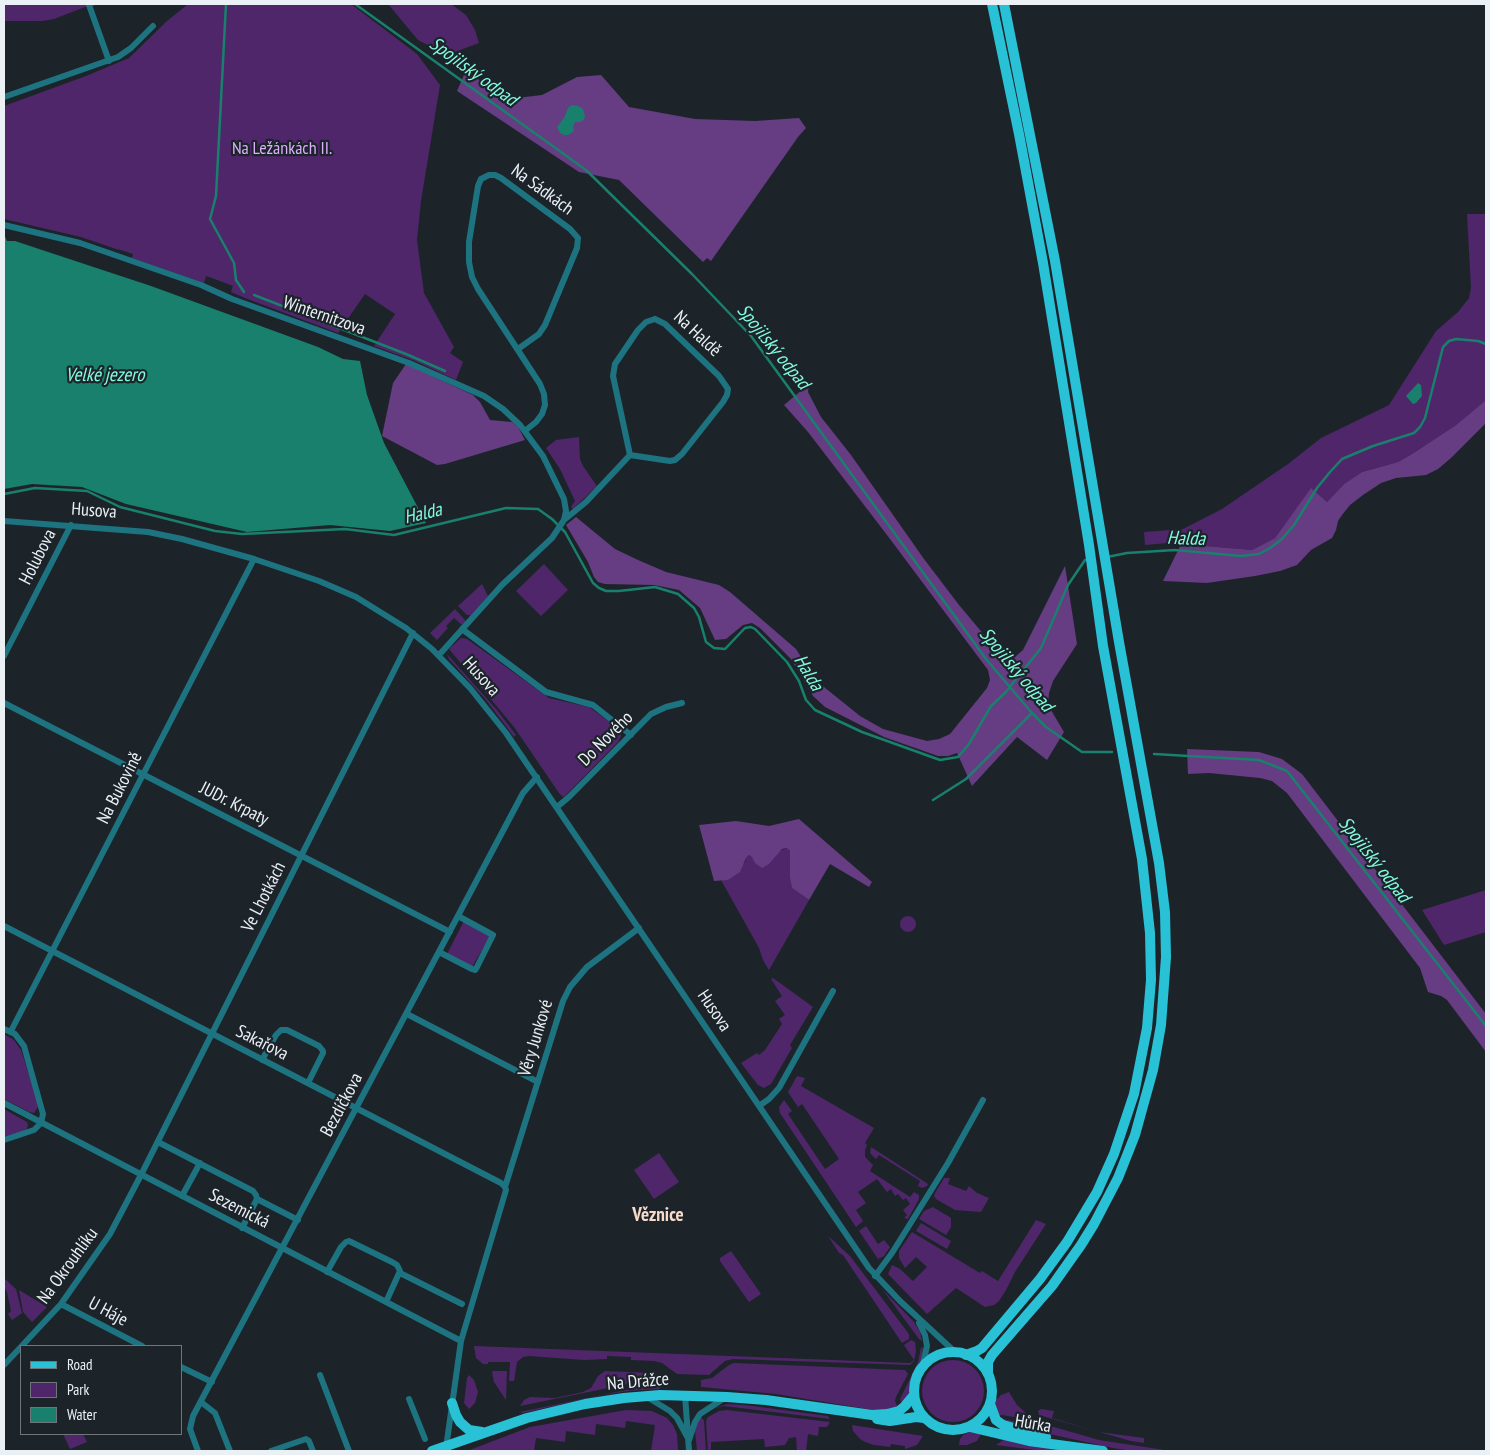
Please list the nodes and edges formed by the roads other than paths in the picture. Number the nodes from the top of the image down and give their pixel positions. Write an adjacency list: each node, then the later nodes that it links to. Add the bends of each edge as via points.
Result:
1 (992, 4): 67 (main road, via 1041,254 1104,646 1142,858 1149,910 1151,980 1144,1050 1134,1094 1106,1173 1067,1242 1040,1279 982,1348)
2 (1004, 4): 71 (main road, via 1053,252 1163,890 1166,972 1158,1047 1148,1092 1135,1136 1107,1201 1067,1266 992,1355 987,1365)
3 (89, 5): 5 (street)
4 (153, 26): 5 (street, via 131,48)
5 (109, 61): 6 (street)
6 (4, 98)
7 (4, 225): 9 (street, Winternitzova, via 80,243 401,360 494,402)
8 (518, 349): 8 (street, Na Sádkách, via 478,289 469,262 478,186 481,179 489,175 500,178 578,238 577,248 545,325); 9 (street, Na Sádkách, via 545,399 542,414)
9 (526, 430): 11 (street, Winternitzova, via 561,490 566,511)
10 (630, 455): 10 (street, Na Haldě, via 668,462 675,460 727,396 728,389 722,379 658,319 640,327 613,370); 11 (street, via 586,502)
11 (564, 520): 15 (street, via 555,534)
12 (4, 521): 13 (street, Husova)
13 (71, 525): 14 (street, Husova, via 156,533); 18 (street, Holubova)
14 (254, 559): 16 (street, Husova, via 341,590); 22 (street, Na Bukovině)
15 (462, 629): 17 (street); 21 (street, Husova, via 546,692 590,703)
16 (413, 633): 17 (street, Husova); 25 (street, Ve Lhotkách)
17 (439, 655): 23 (street, Husova, via 485,705)
18 (4, 656)
19 (4, 703): 22 (street, JUDr. Krpaty)
20 (682, 703): 21 (street, Do Nového, via 655,711)
21 (631, 734): 24 (street, Do Nového)
22 (144, 775): 25 (street, JUDr. Krpaty); 30 (street, Na Bukovině)
23 (537, 777): 24 (street, Husova); 26 (street, Bezdíčkova, via 523,793)
24 (557, 807): 28 (street, Husova)
25 (301, 856): 29 (street, JUDr. Krpaty); 36 (street, Ve Lhotkách)
26 (458, 916): 29 (street, Bezdíčkova); 31 (street, via 493,935 477,967 472,969)
27 (4, 926): 30 (street, Sakařova)
28 (639, 928): 38 (street, Věry Junkové, via 587,967 570,987); 42 (street, Husova)
29 (450, 932): 31 (street, Bezdíčkova)
30 (52, 952): 35 (street, Na Bukovině); 36 (street, Sakařova)
31 (439, 952): 33 (street, Bezdíčkova)
32 (833, 991): 42 (street, via 779,1088)
33 (407, 1014): 38 (street); 43 (street, Bezdíčkova)
34 (4, 1029): 35 (street)
35 (12, 1031): 44 (street, via 24,1046 42,1106)
36 (212, 1034): 37 (street, Sakařova); 46 (street, Ve Lhotkách)
37 (262, 1060): 39 (street, Sakařova); 39 (street, via 281,1030 319,1046 323,1054)
38 (538, 1082): 49 (street, Věry Junkové)
39 (308, 1084): 43 (street, Sakařova)
40 (983, 1100): 57 (street)
41 (4, 1103): 44 (street, Sezemická)
42 (759, 1106): 57 (street, Husova)
43 (357, 1108): 49 (street, Sakařova, via 501,1182); 52 (street, Bezdíčkova)
44 (41, 1123): 45 (street, via 28,1133); 48 (street, Sezemická)
45 (4, 1140)
46 (158, 1142): 47 (street); 48 (street, Ve Lhotkách)
47 (200, 1163): 50 (street); 51 (street, via 253,1191)
48 (141, 1175): 50 (street, Sezemická); 60 (street, Na Okrouhlíku, via 110,1234)
49 (505, 1187): 62 (street, Věry Junkové)
50 (182, 1196): 53 (street, Sezemická)
51 (257, 1199): 52 (street); 53 (street)
52 (298, 1220): 54 (street, Bezdíčkova)
53 (242, 1228): 54 (street, Sezemická)
54 (282, 1248): 55 (street, Sezemická); 73 (street, Bezdíčkova)
55 (328, 1272): 56 (street, via 341,1247 350,1241 395,1264); 59 (street, Sezemická)
56 (400, 1273): 59 (street); 61 (street)
57 (876, 1276): 58 (street, Husova)
58 (900, 1301): 66 (street, Husova); 70 (street, Husova, via 925,1335 927,1350)
59 (386, 1302): 62 (street, Sezemická)
60 (61, 1304): 63 (street, Na Okrouhlíku); 64 (street, U Háje)
61 (462, 1304)
62 (461, 1341): 80 (street, Věry Junkové)
63 (23, 1345)
64 (140, 1345)
65 (20, 1348): 68 (street, Na Okrouhlíku)
66 (955, 1352): 67 (main road); 70 (main road, via 937,1356)
67 (966, 1354): 71 (main road)
68 (4, 1365)
69 (182, 1367): 73 (street)
70 (922, 1368): 75 (main road, Husova, via 915,1381)
71 (988, 1373): 81 (main road, via 992,1389)
72 (320, 1375): 94 (street)
73 (212, 1382): 79 (street, Bezdíčkova)
74 (685, 1395): 76 (main road, Na Drážce); 77 (main road, Na Drážce); 87 (street)
75 (914, 1395): 82 (main road, Na Drážce, via 895,1413); 83 (main road)
76 (646, 1396): 85 (main road, Na Drážce, via 585,1404); 87 (street, via 677,1418)
77 (727, 1397): 82 (main road, Na Drážce); 87 (street, via 700,1414)
78 (409, 1399): 86 (street)
79 (201, 1402): 90 (street, Bezdíčkova, via 190,1425); 91 (street, via 215,1413)
80 (452, 1403): 85 (main road, via 456,1415 469,1430); 88 (street, Věry Junkové)
81 (990, 1404): 84 (main road, via 984,1416); 89 (main road, Hůrka, via 996,1420 1003,1426)
82 (854, 1413): 83 (main road, Na Drážce, via 890,1421)
83 (924, 1418): 84 (main road, via 946,1430)
84 (970, 1427): 89 (main road, Hůrka, via 1030,1441)
85 (490, 1430): 88 (main road, Na Drážce)
86 (425, 1439)
87 (689, 1440): 96 (street)
88 (446, 1448): 95 (main road, Na Drážce)
89 (1090, 1449): 97 (main road, Hůrka)
90 (198, 1451)
91 (230, 1451)
92 (271, 1451): 93 (street, via 305,1439)
93 (313, 1451)
94 (349, 1451)
95 (432, 1451)
96 (689, 1451)
97 (1103, 1451)

